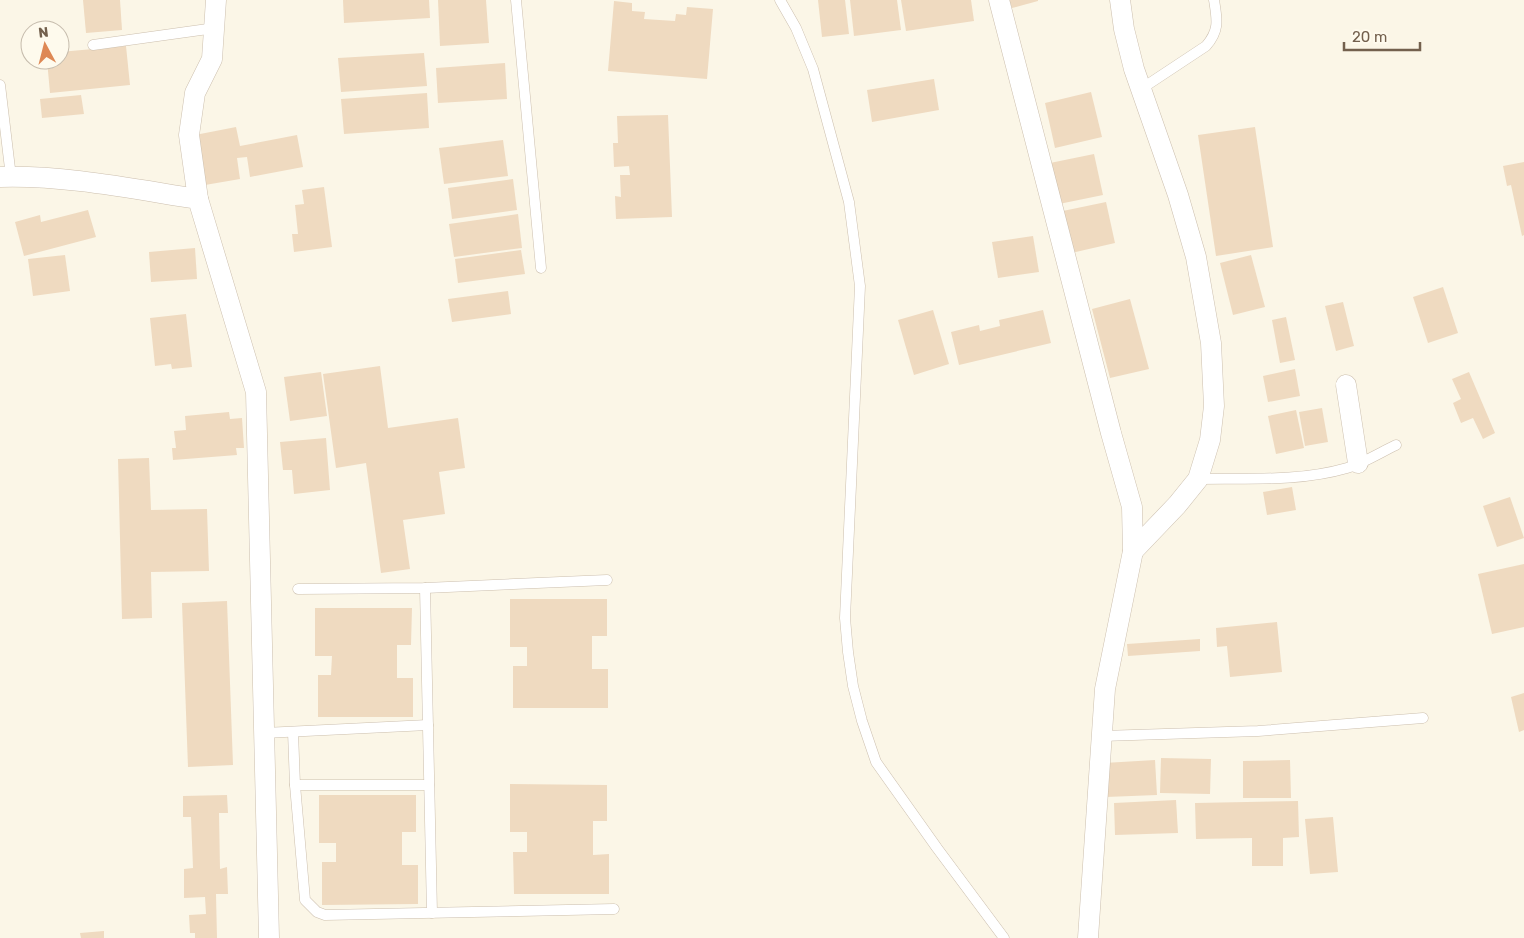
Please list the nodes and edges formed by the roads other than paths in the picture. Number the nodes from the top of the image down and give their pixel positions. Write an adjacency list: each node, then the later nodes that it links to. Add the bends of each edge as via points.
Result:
1 (216, 0): 7 (street)
2 (516, 0): 13 (lane)
3 (780, 0): 32 (lane, via 814,69 848,202 860,286 845,618 853,686 876,762)
4 (1000, 0): 18 (street, via 1132,507)
5 (1120, 0): 10 (street, via 1124,29)
6 (1214, 0): 10 (lane, via 1217,25 1214,38)
7 (214, 28): 8 (lane); 12 (street, via 212,58 195,93 189,135)
8 (93, 44)
9 (0, 86): 11 (lane)
10 (1141, 89): 17 (street, via 1196,257 1211,343 1214,406 1210,440)
11 (6, 177): 12 (street, via 102,184)
12 (198, 199): 24 (street, via 256,392)
13 (541, 268)
14 (1346, 385): 16 (street)
15 (1396, 445): 16 (lane)
16 (1358, 463): 17 (lane, via 1318,474 1284,478)
17 (1198, 479): 18 (street)
18 (1133, 552): 26 (street, via 1105,689)
19 (607, 580): 20 (lane)
20 (425, 588): 21 (lane); 23 (lane)
21 (298, 589)
22 (1423, 718): 26 (lane, via 1258,731)
23 (428, 725): 25 (lane); 28 (lane)
24 (264, 732): 25 (lane); 31 (street)
25 (293, 732): 27 (lane)
26 (1102, 736): 33 (street)
27 (295, 785): 28 (lane); 30 (lane, via 305,900 316,912 325,915)
28 (429, 785): 30 (lane)
29 (614, 908): 30 (lane)
30 (432, 913)
31 (269, 938)
32 (1004, 938)
33 (1088, 938)

